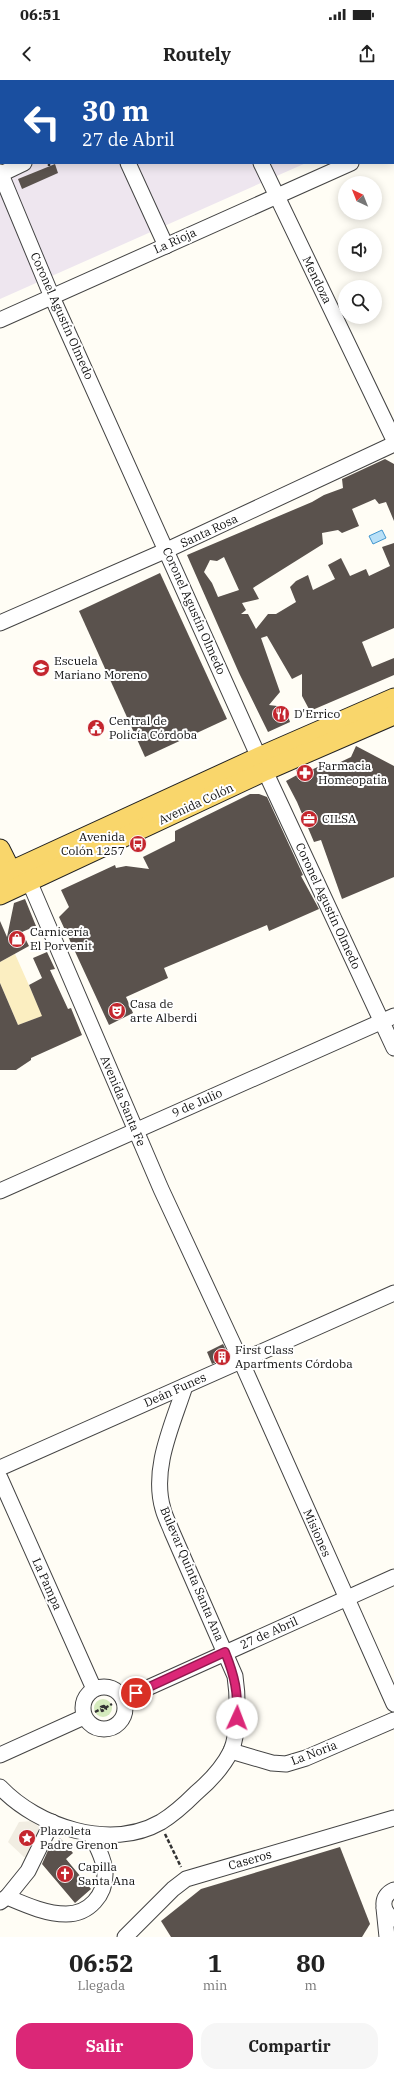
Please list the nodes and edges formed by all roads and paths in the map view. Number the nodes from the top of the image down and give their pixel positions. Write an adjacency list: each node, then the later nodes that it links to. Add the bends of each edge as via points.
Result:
1 (22, 164): 5 (street)
2 (128, 164): 7 (street)
3 (261, 164): 6 (street, Mendoza)
4 (349, 164): 6 (street, La Rioja)
5 (0, 173): 8 (street, Coronel Agustín Olmedo)
6 (276, 196): 7 (street, La Rioja); 10 (street, Mendoza)
7 (166, 246): 8 (street, La Rioja)
8 (52, 297): 9 (street, La Rioja); 12 (street, Coronel Agustín Olmedo)
9 (0, 320)
10 (394, 440)
11 (394, 444): 12 (street, Santa Rosa)
12 (167, 550): 13 (street, Santa Rosa); 16 (street, Coronel Agustín Olmedo)
13 (0, 623)
14 (394, 698): 16 (main road, Avenida Colón)
15 (394, 715): 16 (main road, Avenida Colón)
16 (262, 764): 18 (main road, Avenida Colón); 19 (main road, Avenida Colón); 21 (street, Coronel Agustín Olmedo)
17 (0, 849): 18 (main road)
18 (5, 874): 19 (main road)
19 (29, 881): 20 (main road, Avenida Colón); 23 (street, Avenida Santa Fe)
20 (0, 895)
21 (388, 1018): 22 (street, Coronel Agustín Olmedo); 23 (street, 9 de Julio)
22 (394, 1048)
23 (136, 1130): 24 (street, 9 de Julio); 26 (street, Avenida Santa Fe)
24 (0, 1191)
25 (394, 1293): 26 (street, Deán Funes)
26 (241, 1361): 27 (street, Deán Funes); 31 (street, Misiones)
27 (185, 1386): 28 (street, Deán Funes); 32 (street, Bulevar Quinta Santa Ana, via 167,1438 161,1466 160,1489 163,1508)
28 (0, 1468)
29 (0, 1478): 33 (street, La Pampa)
30 (394, 1577): 31 (street, 27 de Abril)
31 (347, 1598): 32 (street, 27 de Abril); 35 (street, Misiones)
32 (225, 1652): 34 (street, 27 de Abril); 38 (street, Bulevar Quinta Santa Ana, via 235,1676 238,1695)
33 (94, 1689): 34 (street, via 114,1689); 36 (street, via 84,1698)
34 (123, 1699): 36 (street, via 122,1720 110,1729 95,1728)
35 (394, 1704)
36 (84, 1718): 39 (street)
37 (394, 1720): 38 (street, La Noria, via 286,1764 272,1763)
38 (231, 1751): 43 (street, Bulevar Quinta Santa Ana, via 209,1782)
39 (0, 1755)
40 (0, 1787): 42 (street, Bulevar Quinta Santa Ana, via 22,1808)
41 (394, 1818): 45 (street, Caseros)
42 (52, 1822): 44 (street, Bulevar Quinta Santa Ana); 47 (street, via 28,1871)
43 (160, 1822): 44 (street, Bulevar Quinta Santa Ana, via 132,1833); 45 (path)
44 (91, 1835): 47 (street, via 99,1849 104,1872 103,1889 96,1901 83,1912 52,1913)
45 (186, 1879): 50 (street, Caseros)
46 (394, 1890): 48 (street, via 385,1898)
47 (4, 1899)
48 (384, 1908): 49 (street, via 389,1917); 51 (street)
49 (394, 1919)
50 (125, 1937)
51 (387, 1937)

